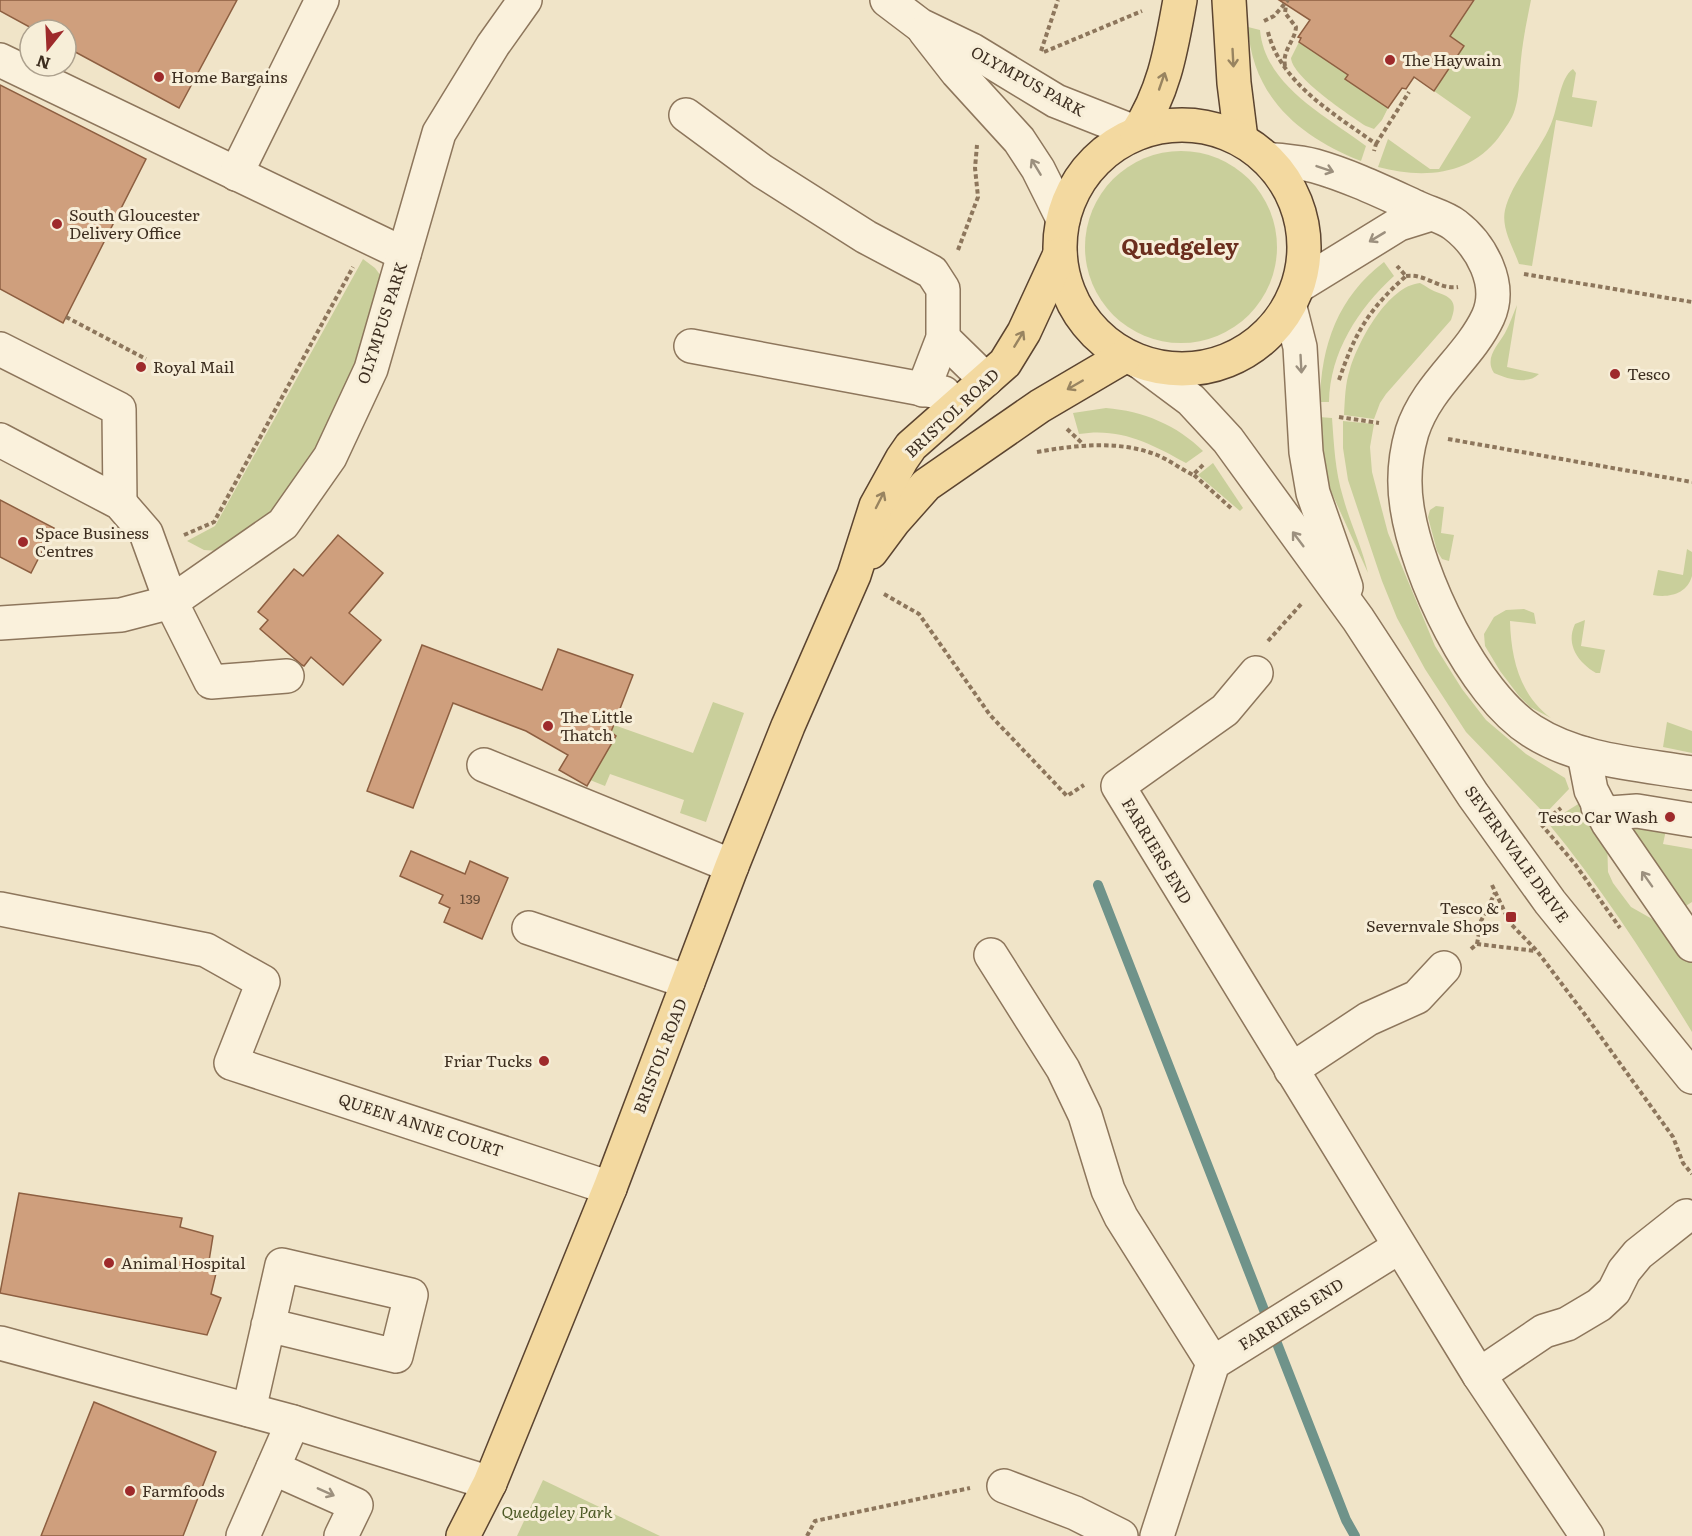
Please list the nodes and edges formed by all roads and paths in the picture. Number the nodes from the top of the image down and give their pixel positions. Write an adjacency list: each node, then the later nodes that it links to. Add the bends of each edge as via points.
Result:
1 (322, 0): 18 (street)
2 (525, 0): 24 (street, OLYMPUS PARK, via 439,133)
3 (887, 0): 9 (street, OLYMPUS PARK)
4 (1180, 0): 14 (main road, one-way to 4, via 1166,70)
5 (1229, 0): 15 (main road, one-way to 15)
6 (1287, 1): 7 (path); 8 (path)
7 (1274, 16): 8 (path); 11 (path, via 1266,21 1270,41)
8 (1287, 17): 11 (path, via 1296,27 1284,55)
9 (920, 25): 14 (street, OLYMPUS PARK, via 972,50 1056,101); 21 (street, OLYMPUS PARK, one-way to 9, via 1019,140)
10 (0, 60): 18 (street)
11 (1286, 69): 16 (path, via 1307,92)
12 (1409, 92): 16 (path)
13 (686, 115): 31 (street, via 771,177 866,237 932,272 943,289)
14 (1137, 133): 15 (main road, via 1179,125 1210,128); 21 (main road, via 1103,154 1088,169 1075,188)
15 (1240, 139): 17 (main road)
16 (1376, 144): 19 (path)
17 (1268, 159): 19 (street, one-way to 19, via 1314,165); 28 (main road, via 1295,198 1305,233 1304,270)
18 (236, 174): 22 (street)
19 (1365, 183): 20 (street)
20 (1431, 214): 23 (street, one-way to 23, via 1399,224); 27 (street, via 1453,223 1468,236 1480,250)
21 (1063, 219): 25 (main road)
22 (369, 237): 24 (street); 46 (path, via 214,522)
23 (1373, 239): 26 (path); 28 (street)
24 (404, 254): 49 (street, OLYMPUS PARK, via 371,369 330,457 283,524)
25 (1060, 255): 35 (main road, via 1068,291 1079,314 1110,346); 36 (main road, BRISTOL ROAD, one-way to 25, via 1005,363)
26 (1406, 276): 27 (path, via 1421,277 1448,288); 38 (path, via 1364,320 1350,347)
27 (1491, 280): 29 (path, via 1520,273); 40 (street, via 1489,315 1427,401)
28 (1295, 296): 35 (main road, via 1272,332 1228,361 1188,370); 50 (street, SEVERNVALE DRIVE, one-way to 50, via 1306,452 1313,493)
29 (1692, 302)
30 (66, 317): 34 (path)
31 (943, 338): 36 (street); 37 (street)
32 (691, 346): 37 (street)
33 (0, 349): 45 (street, via 119,409)
34 (146, 359)
35 (1133, 359): 41 (street, SEVERNVALE DRIVE, via 1191,400); 47 (main road, BRISTOL ROAD, one-way to 47, via 1040,406 926,485 894,520)
36 (976, 388): 37 (street); 47 (main road, BRISTOL ROAD, one-way to 36, via 876,506 902,459 911,446)
37 (923, 390)
38 (1338, 391)
39 (1339, 417): 40 (path)
40 (1413, 431): 44 (path); 54 (street, via 1406,456 1406,507 1424,570 1459,643 1479,677 1513,717 1553,743)
41 (1228, 440): 43 (path, via 1193,475 1156,455 1127,447 1084,445); 50 (street, SEVERNVALE DRIVE, one-way to 41)
42 (0, 441): 45 (street)
43 (1026, 456)
44 (1692, 482)
45 (120, 503): 46 (street, via 146,533)
46 (152, 549): 49 (street)
47 (867, 584): 57 (path, via 919,614 990,715 1067,796); 60 (main road, BRISTOL ROAD, via 788,726)
48 (1306, 599): 52 (path, via 1264,646)
49 (171, 602): 51 (street, OLYMPUS PARK, via 121,615); 53 (street, via 211,682)
50 (1358, 620): 72 (street, SEVERNVALE DRIVE, via 1473,795 1550,902)
51 (0, 623)
52 (1256, 673): 71 (street, FARRIERS END, via 1225,710 1118,786)
53 (287, 675)
54 (1584, 754): 56 (street); 58 (street)
55 (484, 765): 60 (street)
56 (1692, 773)
57 (1085, 784)
58 (1598, 807): 59 (street, via 1611,813 1637,811); 63 (street, one-way to 58)
59 (1692, 820)
60 (732, 866): 70 (main road, BRISTOL ROAD)
61 (1495, 893): 65 (path, via 1481,921)
62 (0, 909): 73 (street, QUEEN ANNE COURT, via 206,950 263,982 231,1063)
63 (1679, 916): 66 (street)
64 (529, 928): 70 (street)
65 (1477, 944): 67 (path); 69 (path)
66 (1692, 945)
67 (1537, 951)
68 (991, 956): 78 (street, via 1063,1069 1085,1115 1108,1190 1121,1218)
69 (1444, 968): 71 (street, via 1417,997 1368,1019)
70 (687, 982): 73 (main road, BRISTOL ROAD)
71 (1291, 1070): 75 (street, FARRIERS END)
72 (1692, 1077)
73 (610, 1188): 83 (main road, BRISTOL ROAD)
74 (1686, 1216): 79 (street, via 1638,1254 1614,1292 1599,1305 1544,1332)
75 (1399, 1247): 78 (street, FARRIERS END); 79 (street, FARRIERS END)
76 (268, 1325): 80 (street)
77 (0, 1343): 80 (street)
78 (1213, 1363): 91 (street)
79 (1479, 1375): 92 (street, FARRIERS END)
80 (249, 1410): 81 (street)
81 (293, 1422): 82 (street); 83 (street)
82 (273, 1468): 86 (street); 87 (street, one-way to 87, via 356,1505)
83 (490, 1483): 88 (main road, BRISTOL ROAD)
84 (1004, 1486): 90 (street, via 1075,1513)
85 (962, 1489): 89 (path, via 814,1521)
86 (243, 1536)
87 (341, 1536)
88 (463, 1536)
89 (807, 1536)
90 (1120, 1536)
91 (1157, 1536)
92 (1587, 1536)

